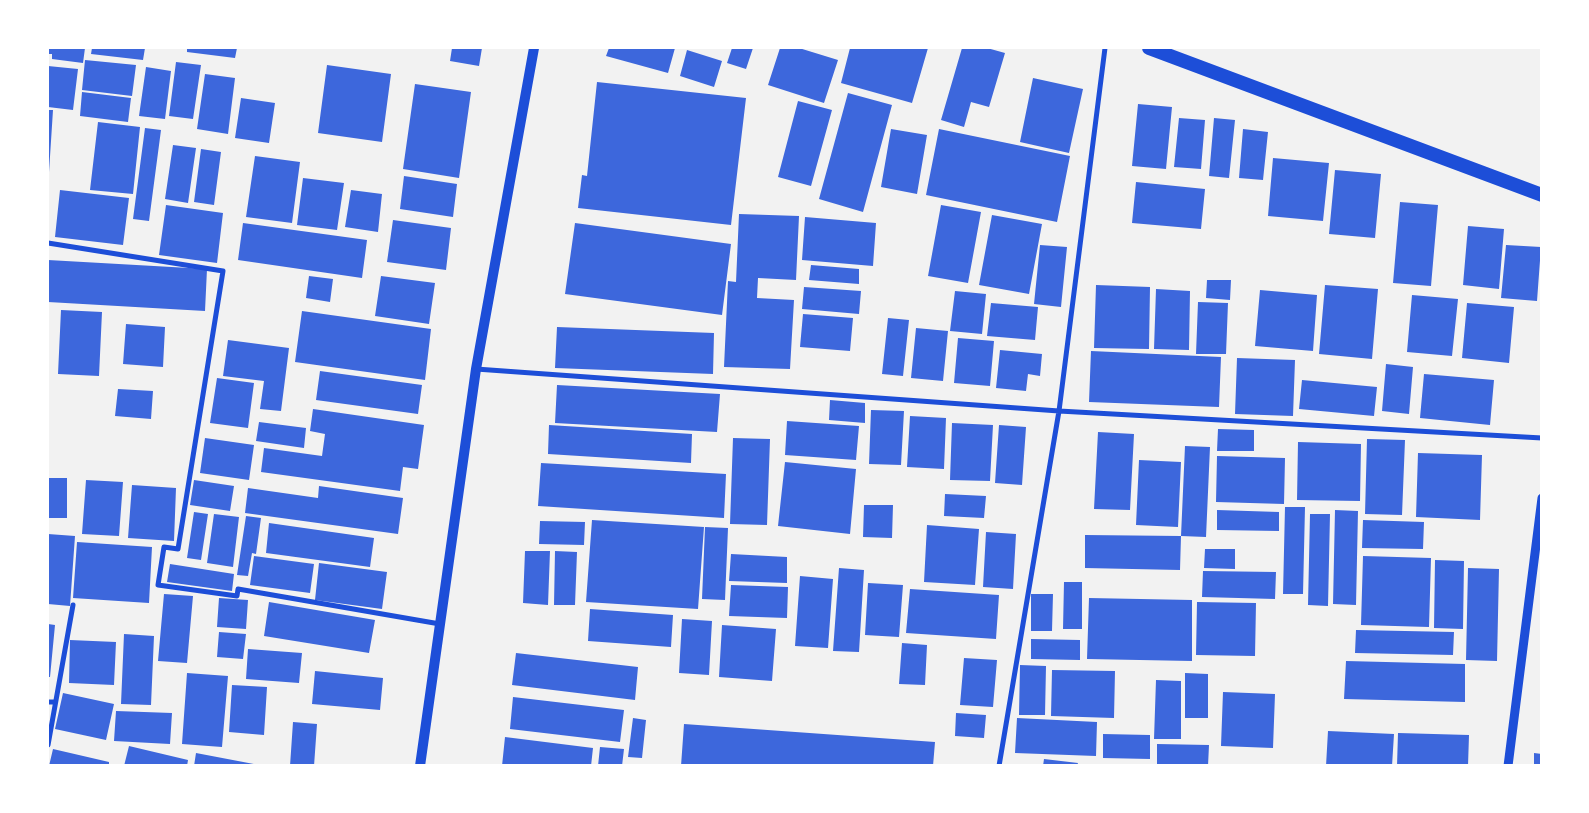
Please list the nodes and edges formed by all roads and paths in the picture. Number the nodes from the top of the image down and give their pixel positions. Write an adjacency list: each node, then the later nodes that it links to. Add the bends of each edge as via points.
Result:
1 (534, 48): 6 (main road)
2 (1105, 48): 7 (street)
3 (1149, 48): 4 (highway)
4 (1542, 195)
5 (48, 243): 11 (street, via 223,271 178,549 164,547 158,584 237,596 238,589)
6 (476, 369): 7 (street); 11 (main road)
7 (1059, 411): 8 (street); 16 (street)
8 (1542, 438)
9 (1542, 498): 17 (street)
10 (73, 604): 13 (street)
11 (440, 624): 15 (main road)
12 (48, 702): 13 (street)
13 (56, 702): 14 (street)
14 (48, 745)
15 (420, 766)
16 (999, 766)
17 (1508, 766)

